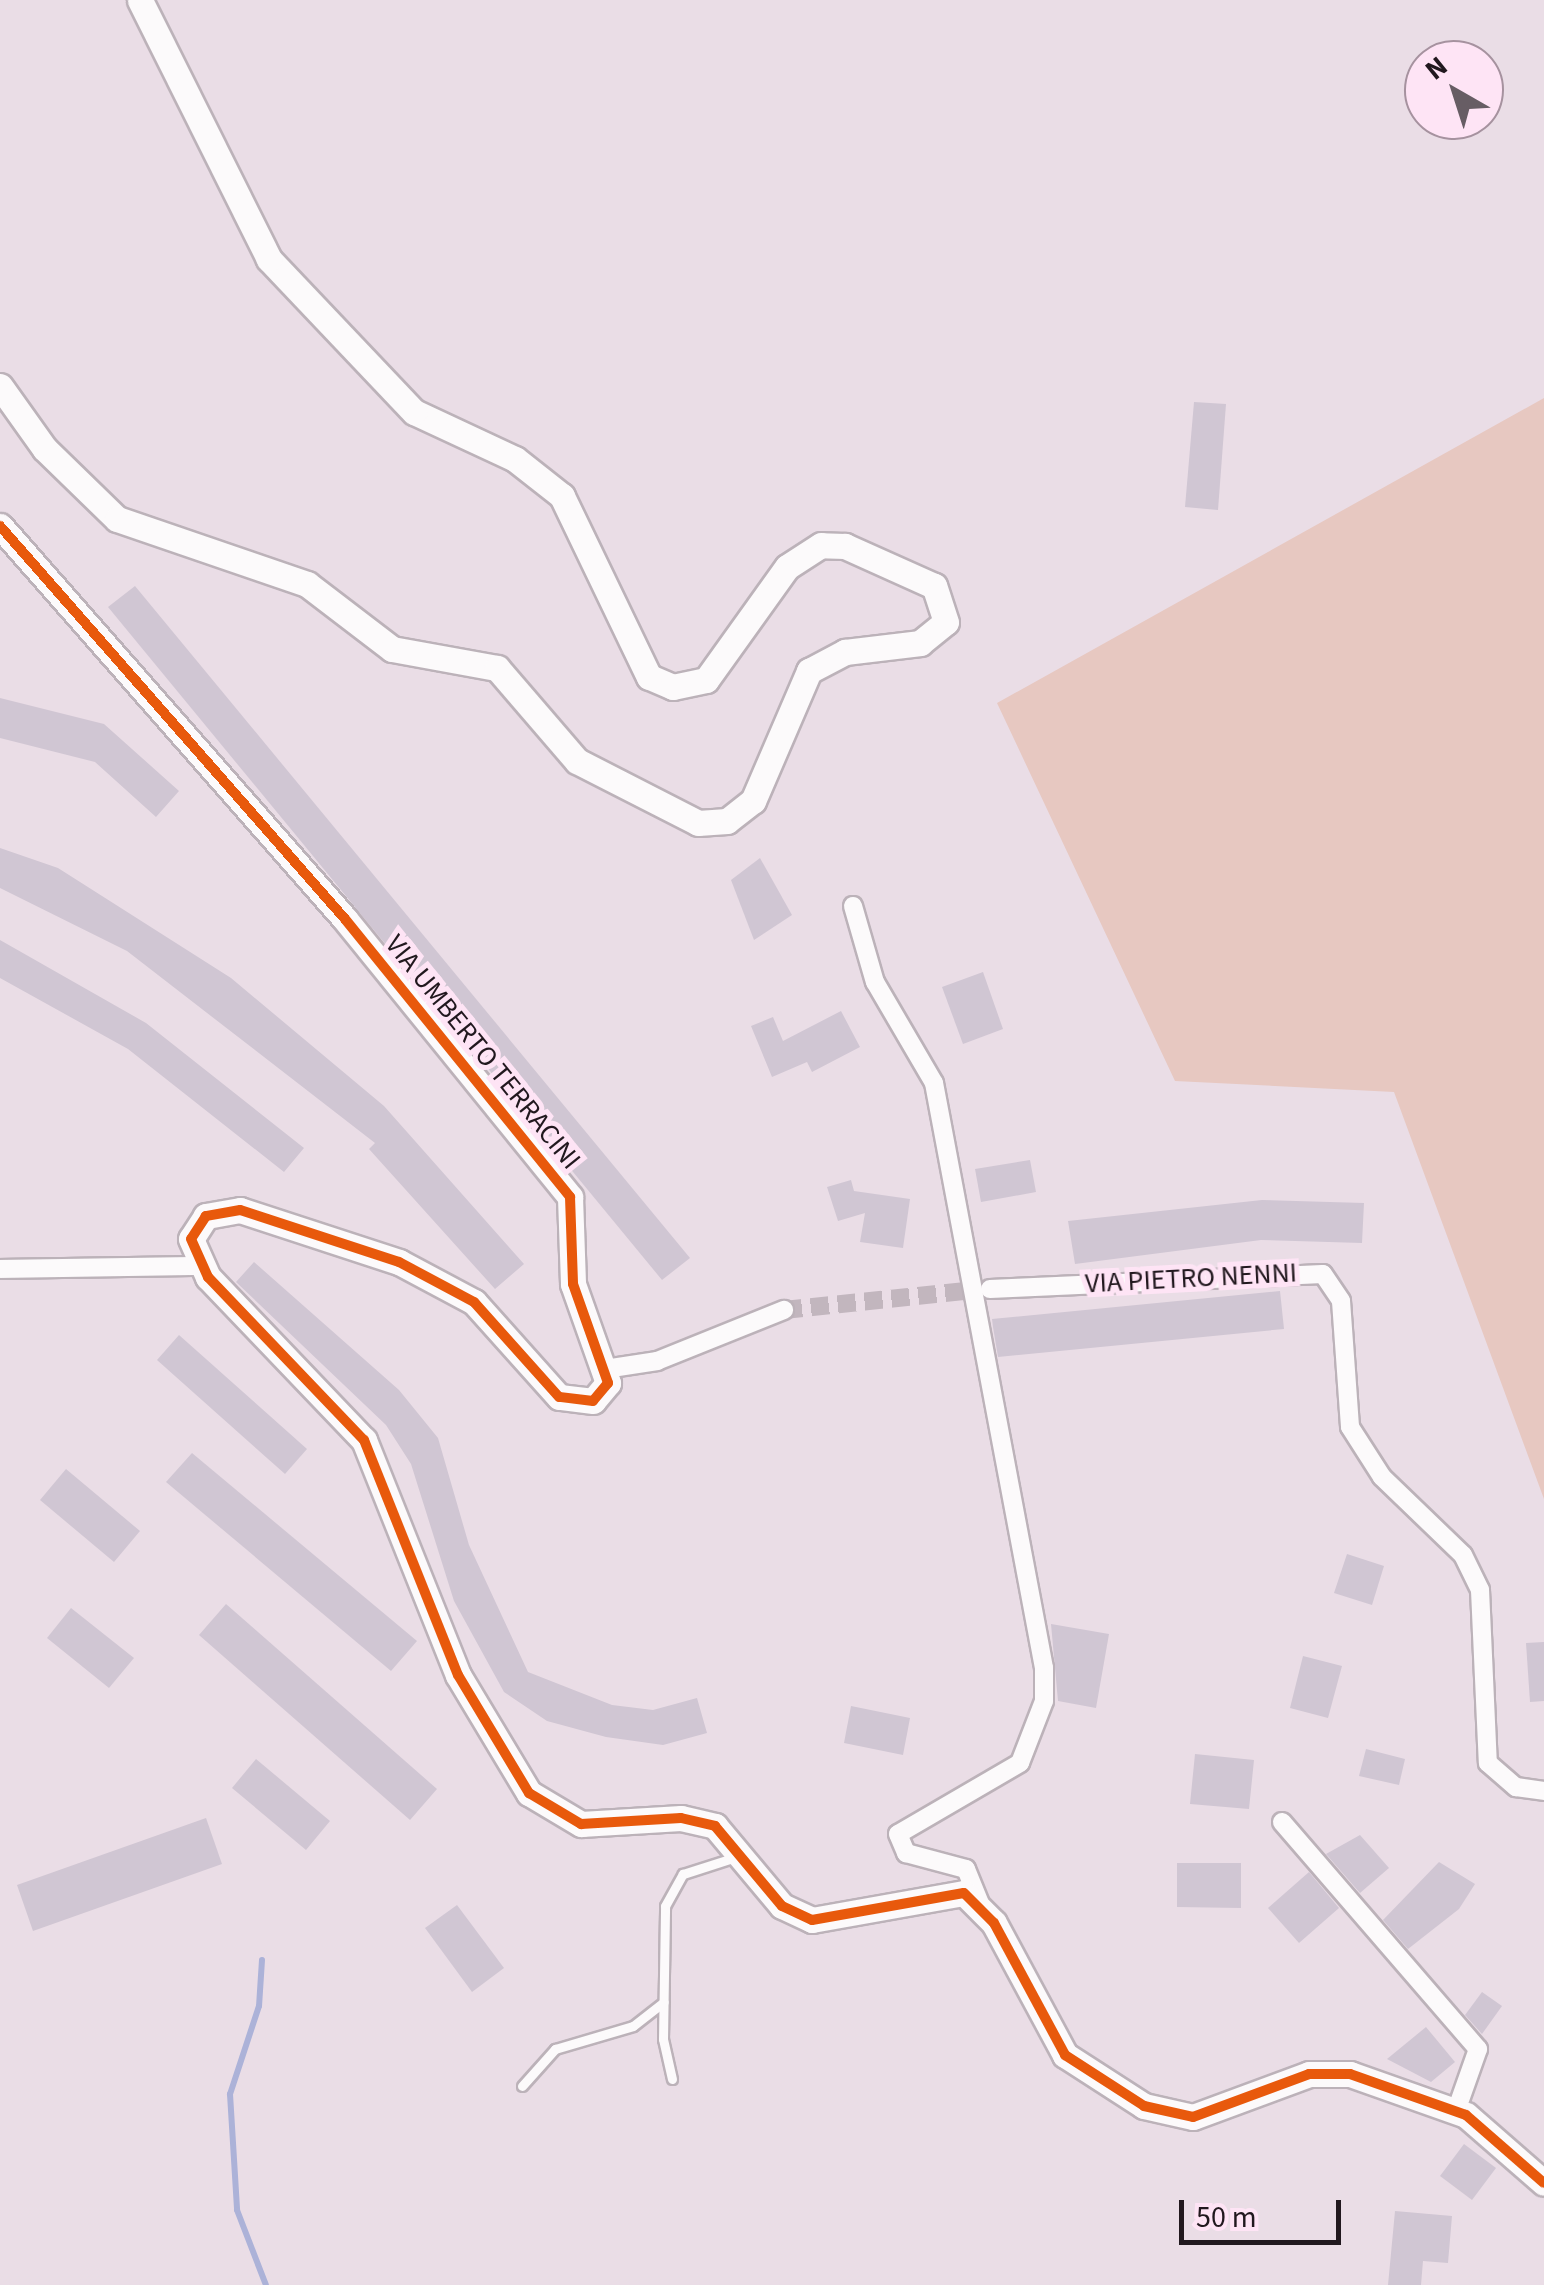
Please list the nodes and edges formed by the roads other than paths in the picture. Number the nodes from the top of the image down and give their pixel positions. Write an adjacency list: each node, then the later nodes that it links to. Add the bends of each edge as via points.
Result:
1 (140, 0): 2 (street, via 269,259 414,412 529,468 562,496 649,677 673,688 706,680 787,567 821,545 846,546 934,586 946,622 920,643 845,652 809,671 752,801 728,821 698,823 577,762 497,668 392,649 307,584 117,519 54,459)
2 (0, 386)
3 (0, 526): 9 (street, VIA UMBERTO TERRACINI, via 564,1185 577,1220 575,1294)
4 (852, 906): 13 (street, via 875,982 934,1083 1044,1668 1044,1701 1020,1763 898,1834 906,1853 966,1869)
5 (200, 1266): 6 (street); 9 (street, via 196,1227 213,1212 240,1210 442,1281 486,1312 565,1400 599,1399); 12 (street, via 364,1440 458,1675 529,1793 582,1824 704,1821)
6 (0, 1269)
7 (990, 1288): 10 (street, VIA PIETRO NENNI, via 1323,1274 1341,1301 1350,1427 1382,1477 1463,1556 1480,1590 1488,1762 1516,1787)
8 (784, 1310): 9 (street, via 657,1361)
9 (605, 1369)
10 (1544, 1791)
11 (1282, 1822): 17 (street, via 1478,2049)
12 (744, 1855): 13 (street, via 782,1906 812,1920 856,1920 938,1891); 14 (lane, via 683,1874 672,1888)
13 (980, 1904): 17 (street, via 1060,2048 1125,2098 1193,2117 1328,2070)
14 (664, 2002): 15 (lane); 16 (lane, via 634,2026 555,2049)
15 (672, 2079)
16 (522, 2086)
17 (1456, 2111): 18 (street, via 1505,2141)
18 (1544, 2182)

